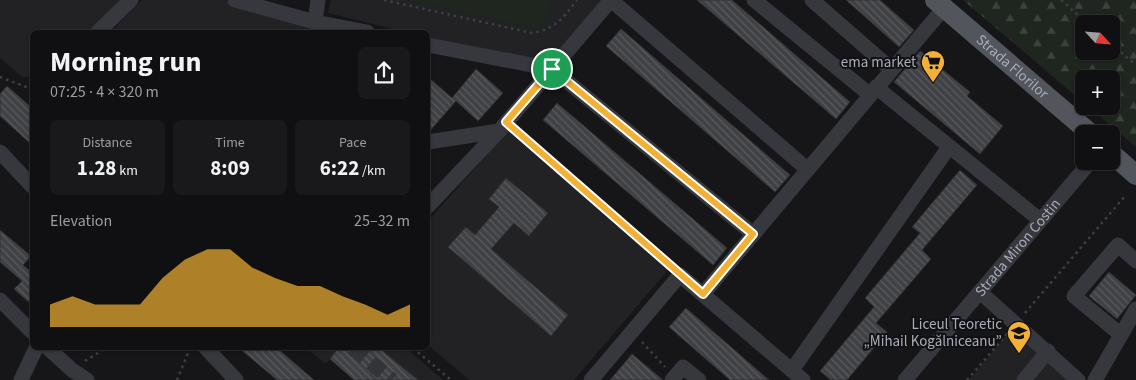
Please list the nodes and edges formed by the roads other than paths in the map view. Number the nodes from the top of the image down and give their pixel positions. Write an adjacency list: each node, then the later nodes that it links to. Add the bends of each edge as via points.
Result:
1 (131, 0): 9 (street)
2 (235, 0): 8 (street)
3 (318, 0): 8 (street)
4 (611, 0): 12 (street); 21 (street)
5 (754, 0): 14 (street)
6 (812, 0): 13 (street)
7 (939, 4): 13 (street); 15 (main road, Strada Florilor)
8 (315, 22): 10 (street)
9 (100, 30)
10 (357, 30)
11 (430, 45): 12 (street)
12 (552, 69): 16 (street); 27 (street)
13 (891, 69): 14 (street)
14 (872, 91): 18 (street); 21 (street)
15 (1080, 125)
16 (503, 126): 17 (street); 25 (street)
17 (430, 142)
18 (949, 147): 26 (street); 39 (street)
19 (0, 152): 24 (street)
20 (1120, 161): 23 (main road)
21 (807, 169): 27 (street)
22 (1083, 170): 26 (street, Strada Miron Costin)
23 (1136, 175)
24 (30, 184)
25 (430, 204)
26 (1040, 220): 29 (street, Strada Miron Costin)
27 (753, 234): 30 (street)
28 (1136, 261): 34 (street, via 1118,245 1074,296)
29 (980, 292): 38 (street); 46 (street, Strada Miron Costin)
30 (703, 294): 39 (street); 44 (street, via 680,275)
31 (0, 300): 33 (street)
32 (1136, 309): 34 (street)
33 (30, 330)
34 (1120, 334): 49 (street)
35 (35, 350): 41 (street)
36 (50, 350): 42 (street)
37 (208, 350): 43 (street)
38 (1048, 351): 47 (street); 48 (street)
39 (798, 375)
40 (674, 378): 45 (street, via 683,367)
41 (21, 380)
42 (87, 380)
43 (236, 380)
44 (591, 380)
45 (699, 380)
46 (905, 380)
47 (1024, 380)
48 (1078, 380)
49 (1095, 380)

